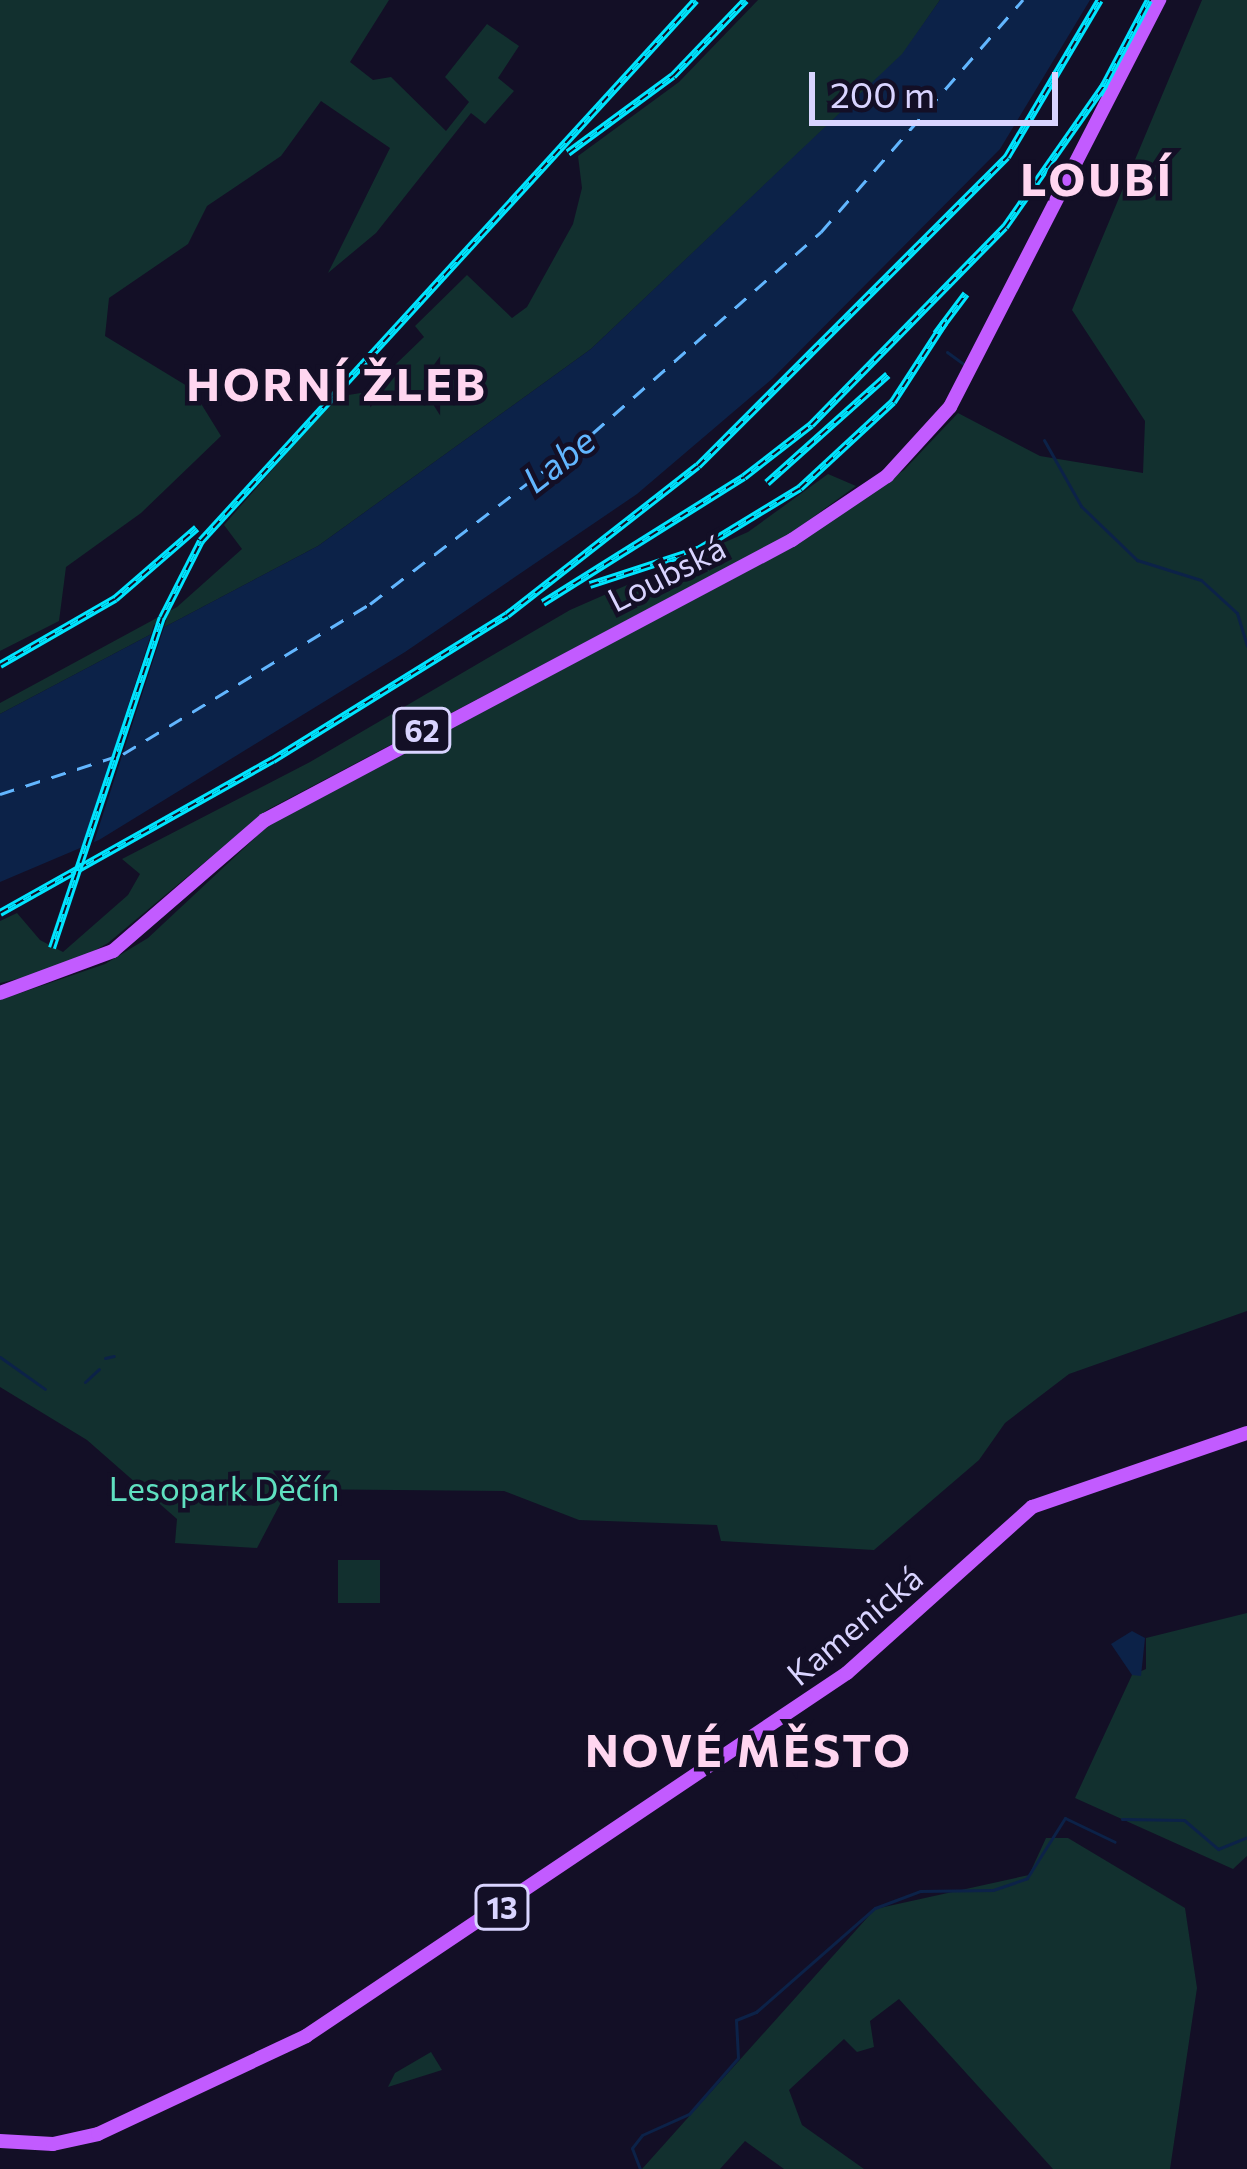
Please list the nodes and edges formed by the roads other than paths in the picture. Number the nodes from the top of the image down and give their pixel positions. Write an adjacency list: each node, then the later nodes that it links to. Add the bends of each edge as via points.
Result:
1 (1159, 0): 2 (main road, Loubská / 62, via 950,407 887,476 792,540 265,820 112,951)
2 (0, 993)
3 (1247, 1433): 4 (main road, Kamenická / 13, via 1032,1507 847,1673 306,2036 95,2135 52,2144)
4 (0, 2141)

